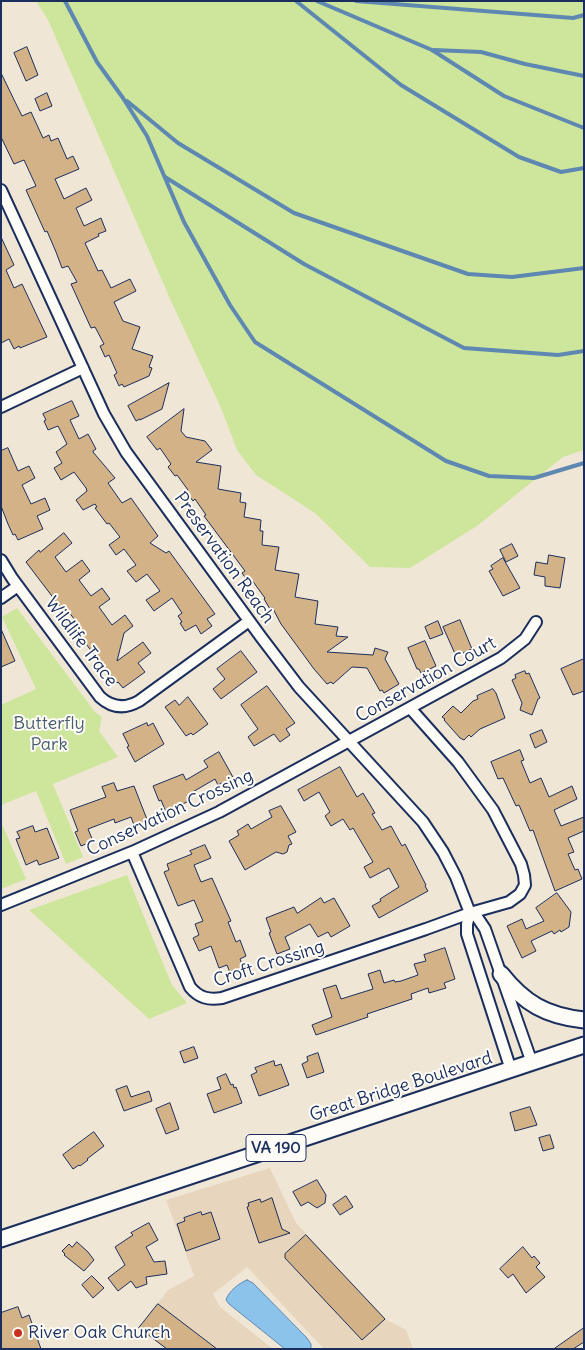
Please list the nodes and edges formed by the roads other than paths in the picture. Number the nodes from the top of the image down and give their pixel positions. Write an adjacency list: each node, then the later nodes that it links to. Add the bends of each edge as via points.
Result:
1 (1, 190): 2 (street, Preservation Reach)
2 (83, 368): 3 (street); 7 (street, Preservation Reach, via 126,452)
3 (1, 407)
4 (1, 560): 5 (street, Wildlife Trace)
5 (18, 586): 6 (street); 7 (street, Wildlife Trace, via 100,697 117,706 139,701)
6 (1, 598)
7 (249, 621): 10 (street, Preservation Reach, via 299,687)
8 (536, 622): 9 (street, Conservation Court, via 525,639 501,658)
9 (410, 708): 10 (street, Conservation Court); 13 (street, via 458,762 493,810 521,864 524,885 520,894 509,902)
10 (349, 741): 11 (street, Conservation Crossing, via 219,812); 13 (street, Preservation Reach, via 423,822 452,868)
11 (132, 852): 12 (street, Conservation Crossing); 13 (street, Croft Crossing, via 190,987 199,996 209,999 222,998)
12 (1, 905)
13 (470, 913): 14 (street, Preservation Reach, via 485,929); 18 (street, Preservation Reach, via 467,934)
14 (501, 974): 15 (main road, via 514,990 548,1013); 17 (street, Preservation Reach)
15 (584, 1020)
16 (584, 1045): 17 (main road, Great Bridge Boulevard / VA 190)
17 (532, 1063): 18 (main road, Great Bridge Boulevard / VA 190)
18 (511, 1070): 19 (main road, Great Bridge Boulevard / VA 190)
19 (1, 1239)

